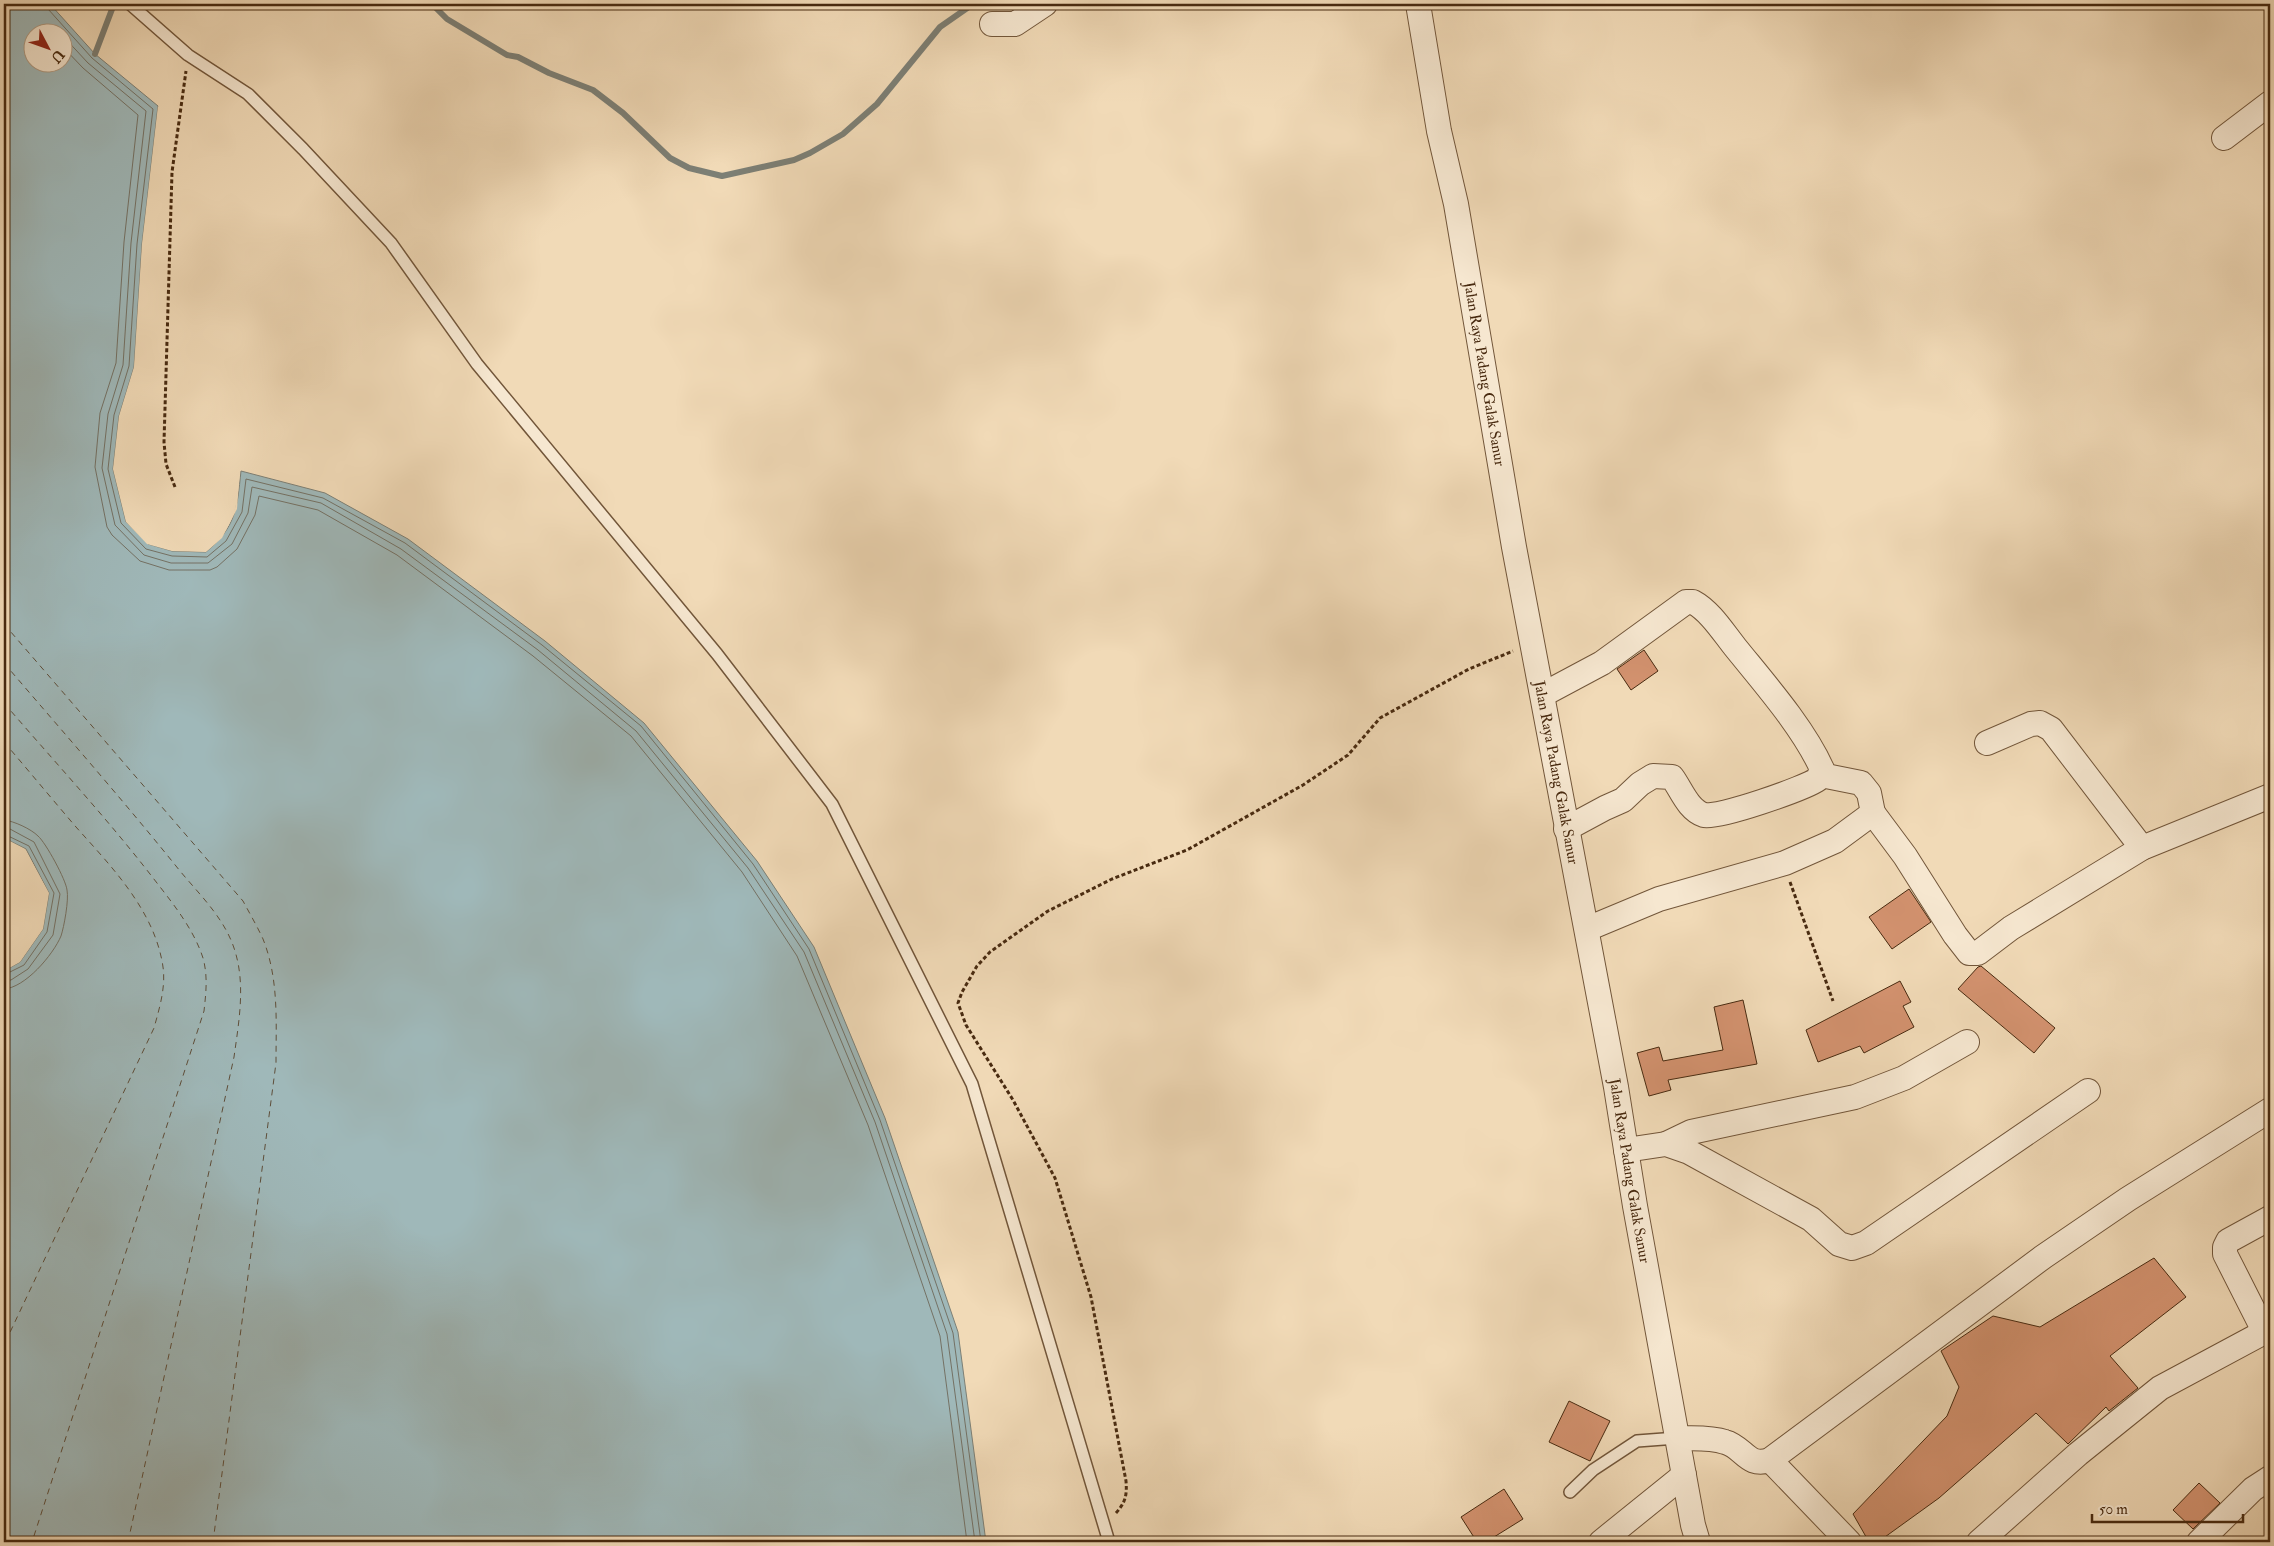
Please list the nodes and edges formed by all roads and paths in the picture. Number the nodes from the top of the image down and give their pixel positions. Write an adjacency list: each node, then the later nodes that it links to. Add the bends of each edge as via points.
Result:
1 (130, 4): 5 (lane)
2 (1045, 4): 4 (street, via 1015,24)
3 (1418, 4): 9 (street, Jalan Raya Padang Galak Sanur)
4 (992, 24)
5 (188, 55): 8 (path, via 172,172 164,442 166,464); 32 (lane, via 248,94 391,243 477,364 717,654 832,804 972,1084)
6 (2270, 103): 7 (street)
7 (2224, 138)
8 (175, 487)
9 (1534, 644): 10 (street, Jalan Raya Padang Galak Sanur); 32 (path, via 1469,669 1380,718 1348,755 1303,785 1187,850 1112,879 1048,911 990,952 962,992 958,1003 966,1025 1013,1100 1055,1178 1091,1297 1127,1495 1113,1516)
10 (1544, 694): 12 (street, via 1602,663 1686,602 1693,602 1713,620 1778,701 1816,757 1822,769); 15 (street, Jalan Raya Padang Galak Sanur)
11 (1987, 743): 16 (street, via 2031,724 2040,723 2051,729)
12 (1821, 775): 14 (street, via 1861,783 1869,792); 15 (street, via 1792,792 1706,816 1693,808 1672,777 1653,776 1623,800)
13 (2270, 796): 16 (street)
14 (1873, 813): 16 (street, via 1969,953 1978,953 2011,928); 17 (street, via 1835,840)
15 (1566, 829): 18 (street, Jalan Raya Padang Galak Sanur)
16 (2142, 848)
17 (1785, 863): 18 (street, via 1660,899); 19 (path, via 1795,900)
18 (1587, 929): 24 (street, Jalan Raya Padang Galak Sanur)
19 (1833, 1001)
20 (1967, 1042): 23 (street, via 1904,1078 1855,1097 1690,1132)
21 (2088, 1091): 23 (street, via 1866,1243 1852,1248 1839,1244 1811,1219 1742,1180 1689,1152)
22 (2270, 1110): 28 (street, via 2043,1257)
23 (1666, 1144): 24 (street)
24 (1626, 1150): 27 (street, Jalan Raya Padang Galak Sanur)
25 (2270, 1218): 26 (street, via 2228,1241 2225,1247 2225,1254)
26 (2267, 1330): 36 (street, via 2160,1388 2078,1454)
27 (1677, 1438): 28 (street, via 1724,1441 1754,1462); 29 (street, Jalan Raya Padang Galak Sanur); 31 (lane, via 1637,1441 1593,1470)
28 (1770, 1460): 35 (street)
29 (1684, 1475): 33 (street); 34 (street, Jalan Raya Padang Galak Sanur)
30 (2270, 1478): 37 (street, via 2253,1489)
31 (1570, 1492)
32 (1107, 1539)
33 (1601, 1542)
34 (1698, 1542)
35 (1849, 1542)
36 (1979, 1542)
37 (2199, 1542)

